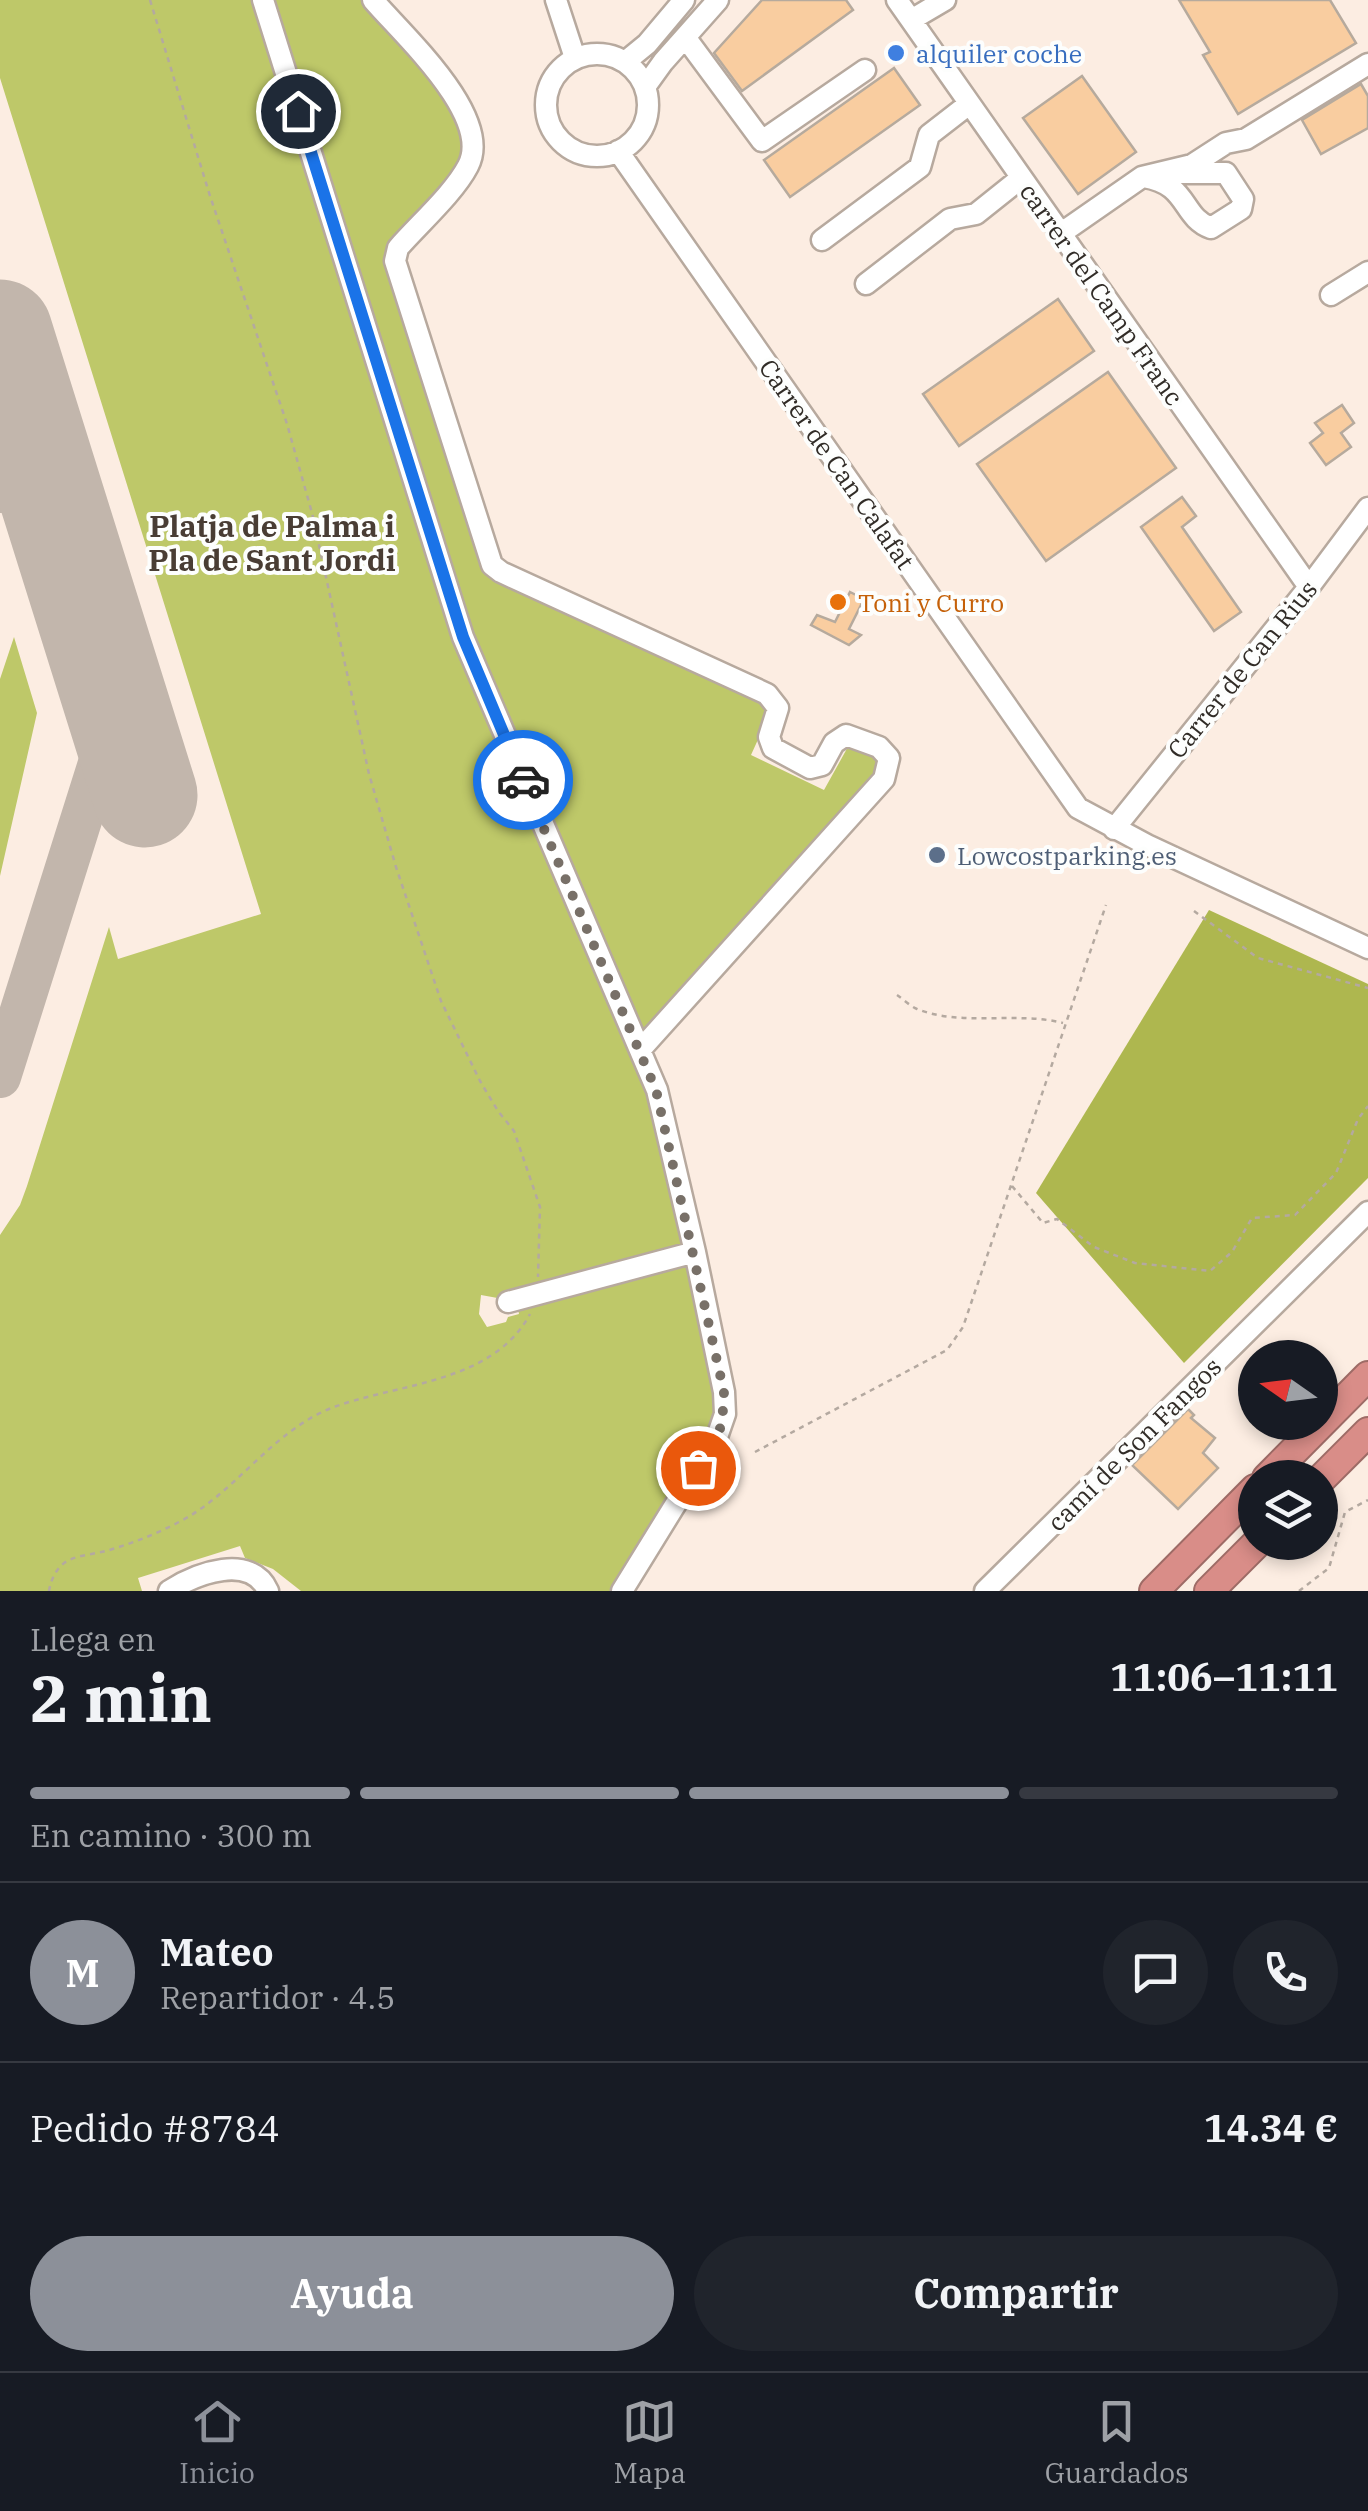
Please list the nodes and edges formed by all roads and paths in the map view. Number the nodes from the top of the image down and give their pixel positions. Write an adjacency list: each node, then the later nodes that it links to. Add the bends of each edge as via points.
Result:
1 (150, 0): 40 (path, via 287,424 396,868 441,1001 480,1081 514,1130 540,1207)
2 (263, 0): 35 (street, via 469,653)
3 (373, 0): 35 (street, via 462,104 473,136 465,171 398,248 395,261 492,565 767,694 778,708 769,737 773,748 810,768 822,765 846,735 880,747 889,758 884,779)
4 (556, 0): 11 (street)
5 (684, 0): 12 (street)
6 (718, 0): 10 (street)
7 (897, 0): 9 (street, carrer del Camp Franc)
8 (945, 0): 9 (street)
9 (911, 20): 16 (street, carrer del Camp Franc)
10 (685, 37): 14 (street, via 762,141); 15 (street)
11 (575, 58): 12 (street, via 609,54); 17 (street, via 550,83 547,118 554,134 583,154)
12 (625, 62): 15 (street)
13 (1368, 64): 18 (street, via 1246,138)
14 (865, 70)
15 (645, 87): 17 (street, via 640,132)
16 (969, 104): 20 (street, carrer del Camp Franc); 22 (street, via 929,135 920,167)
17 (618, 152): 28 (street, Carrer de Can Calafat, via 1078,808)
18 (1166, 171): 19 (street); 19 (street, via 1226,172 1243,199 1241,209 1211,228 1203,226 1174,187)
19 (1142, 176): 21 (street)
20 (1021, 178): 21 (street, carrer del Camp Franc); 24 (street, via 976,214 950,219)
21 (1060, 234): 27 (street, carrer del Camp Franc)
22 (822, 240)
23 (1368, 272): 25 (street)
24 (866, 284)
25 (1331, 294)
26 (1368, 508): 27 (street, Carrer de Can Rius)
27 (1309, 587): 28 (street, Carrer de Can Rius)
28 (1114, 829): 31 (street, Carrer de Can Calafat)
29 (1106, 904): 34 (path)
30 (1194, 911): 32 (path, via 1258,958)
31 (1368, 948)
32 (1368, 988)
33 (897, 995): 34 (path, via 917,1009)
34 (1064, 1023): 37 (path)
35 (640, 1049): 39 (street, via 663,1113)
36 (1368, 1106): 37 (path, via 1336,1173 1295,1215 1252,1218 1232,1252 1210,1271 1134,1263 1094,1247 1057,1218 1043,1223)
37 (1011, 1185): 44 (path, via 964,1327 947,1350)
38 (1368, 1212): 54 (street, camí de Son Fangos)
39 (695, 1252): 40 (street); 53 (street, via 725,1414)
40 (536, 1294): 41 (street); 50 (path, via 528,1318 484,1359 328,1410 293,1429 180,1522 69,1560)
41 (508, 1302)
42 (1368, 1376): 45 (highway)
43 (1368, 1432): 46 (highway)
44 (755, 1452)
45 (1285, 1460)
46 (1338, 1462)
47 (1368, 1500): 57 (path, via 1345,1512 1329,1568)
48 (1238, 1507): 55 (highway)
49 (1240, 1560): 56 (highway)
50 (49, 1591)
51 (169, 1591): 52 (street, via 235,1567 264,1580)
52 (268, 1591)
53 (622, 1591)
54 (984, 1591)
55 (1154, 1591)
56 (1209, 1591)
57 (1298, 1591)

